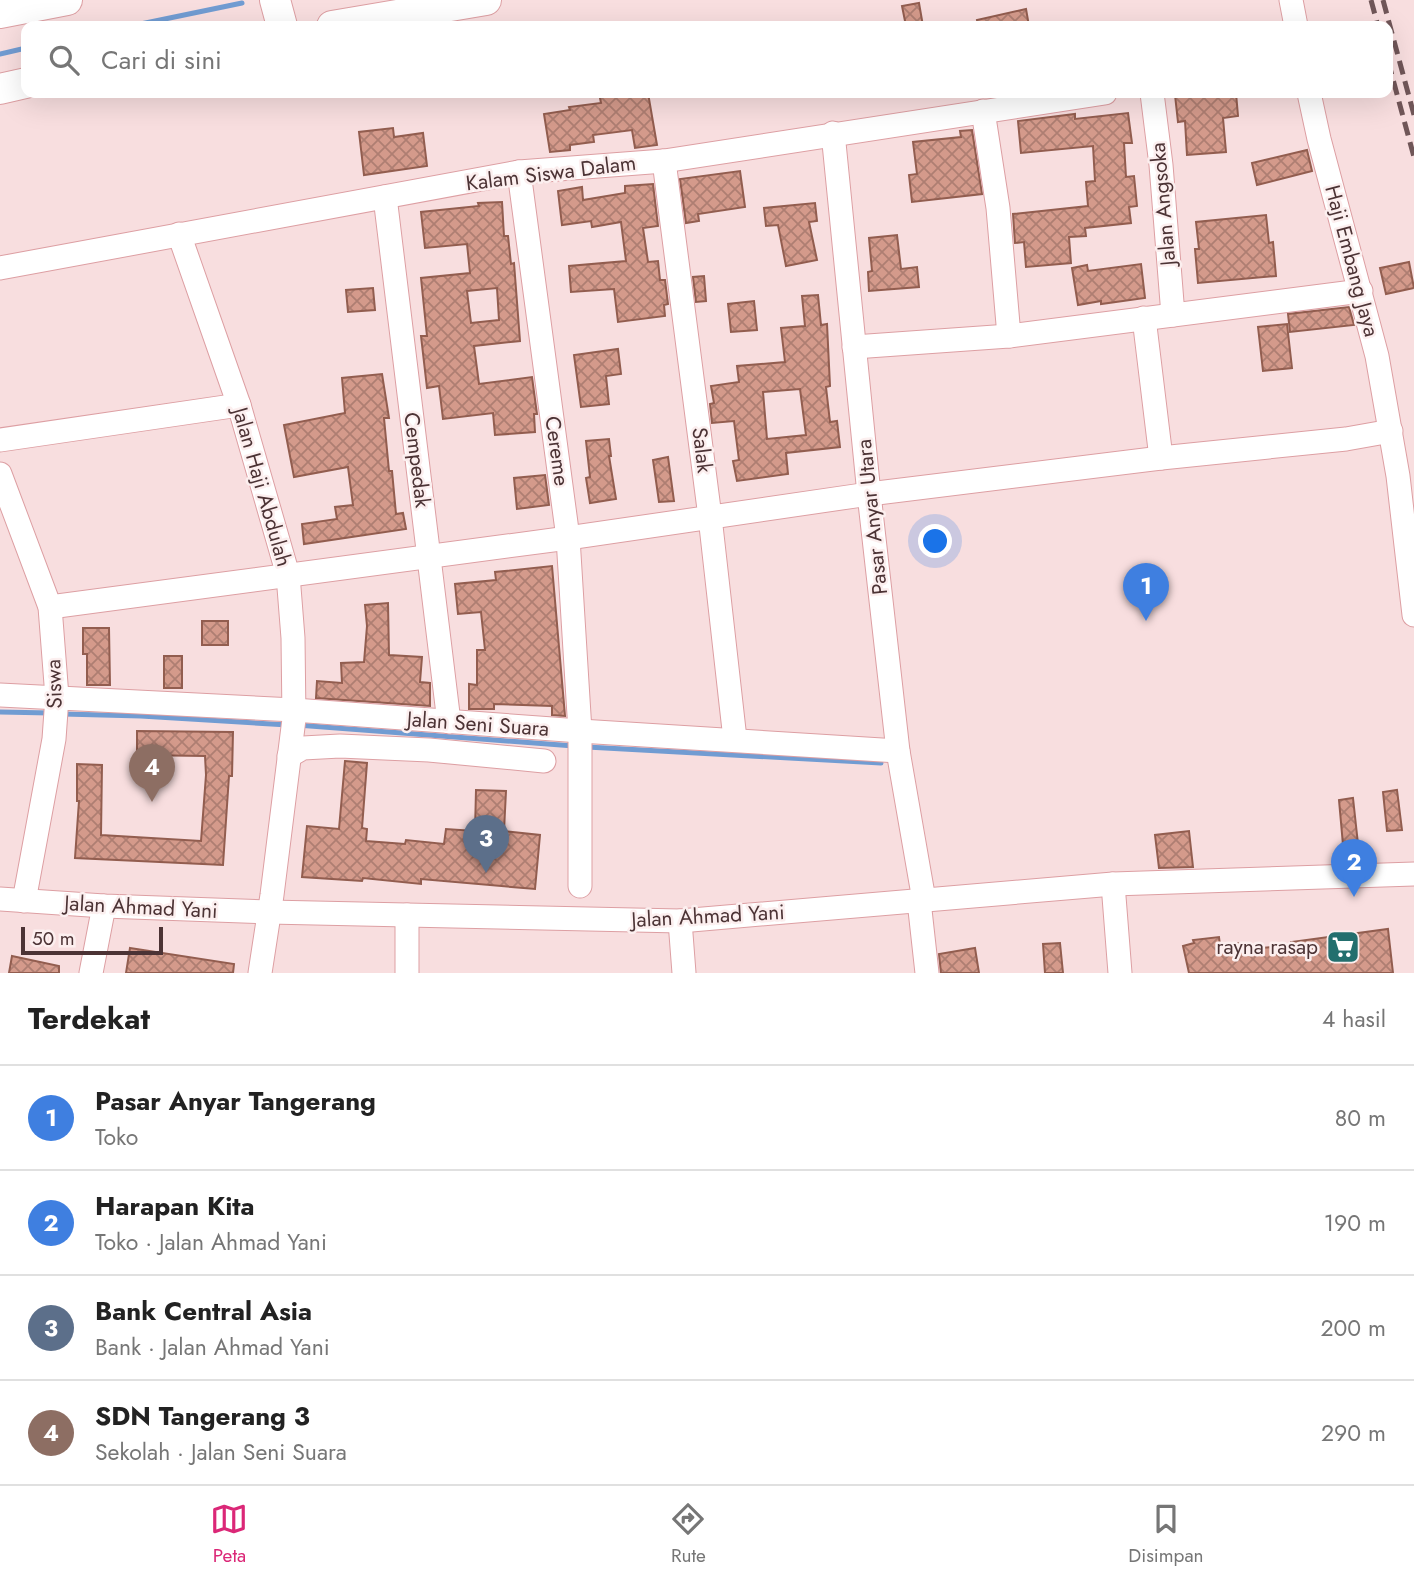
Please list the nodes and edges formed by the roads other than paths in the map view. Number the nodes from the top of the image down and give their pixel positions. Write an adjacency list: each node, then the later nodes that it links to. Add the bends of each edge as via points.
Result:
1 (67, 0): 5 (main road)
2 (275, 0): 7 (main road)
3 (486, 0): 8 (main road)
4 (1291, 0): 9 (street)
5 (34, 3): 6 (main road)
6 (0, 13)
7 (281, 21)
8 (362, 21)
9 (1295, 21)
10 (21, 84): 11 (main road)
11 (0, 89)
12 (1071, 98): 15 (street, Kalam Siswa Dalam)
13 (1153, 98): 23 (street, Jalan Angsoka)
14 (1311, 98): 22 (street, Haji Embang Jaya)
15 (983, 111): 16 (street, Kalam Siswa Dalam); 25 (street, via 998,208)
16 (833, 133): 17 (street, Kalam Siswa Dalam); 26 (street, Pasar Anyar Utara)
17 (664, 160): 18 (street, Kalam Siswa Dalam); 33 (street, Salak)
18 (519, 172): 19 (street, Kalam Siswa Dalam); 34 (street, Cereme)
19 (384, 197): 20 (street, Kalam Siswa Dalam); 35 (street, Cempedak)
20 (179, 234): 21 (street, Kalam Siswa Dalam); 27 (street, Jalan Haji Abdulah)
21 (0, 268)
22 (1361, 291): 23 (street); 28 (street, Haji Embang Jaya)
23 (1173, 315): 24 (street)
24 (1144, 318): 25 (street); 30 (street)
25 (1009, 336): 26 (street)
26 (854, 347): 32 (street, Pasar Anyar Utara)
27 (239, 405): 29 (street); 36 (street, Jalan Haji Abdulah)
28 (1391, 430): 30 (street); 38 (street, Haji Embang Jaya)
29 (0, 440)
30 (1161, 458): 32 (street)
31 (1, 482): 37 (street, Siswa)
32 (869, 494): 33 (street); 45 (street, Pasar Anyar Utara)
33 (710, 517): 34 (street); 43 (street, Salak)
34 (568, 538): 35 (street); 44 (street, Cereme)
35 (429, 555): 36 (street); 42 (street, Cempedak)
36 (288, 575): 37 (street); 41 (street, Jalan Haji Abdulah)
37 (50, 607): 40 (street, Siswa)
38 (1414, 615)
39 (0, 695): 40 (street, Jalan Seni Suara)
40 (57, 702): 41 (street, Jalan Seni Suara); 52 (street, Siswa)
41 (294, 715): 42 (street, Jalan Seni Suara); 46 (street, Jalan Haji Abdulah)
42 (449, 722): 44 (street, Jalan Seni Suara)
43 (735, 739): 44 (street, Jalan Seni Suara); 45 (street, Jalan Seni Suara)
44 (580, 741): 50 (street, Cereme)
45 (898, 751): 53 (street, Pasar Anyar Utara)
46 (290, 753): 47 (street, via 340,746); 55 (street, Jalan Haji Abdulah)
47 (544, 761)
48 (1414, 874): 49 (street, Jalan Ahmad Yani)
49 (1114, 884): 53 (street, Jalan Ahmad Yani); 63 (street)
50 (580, 886)
51 (0, 899): 52 (street, Jalan Ahmad Yani)
52 (24, 901): 54 (street, Jalan Ahmad Yani)
53 (922, 901): 57 (street, Jalan Ahmad Yani); 62 (street, Pasar Anyar Utara)
54 (104, 906): 55 (street, Jalan Ahmad Yani); 58 (street)
55 (269, 912): 56 (street, Jalan Ahmad Yani); 59 (street, Jalan Haji Abdulah)
56 (407, 915): 57 (street, Jalan Ahmad Yani); 60 (street)
57 (680, 921): 61 (street)
58 (91, 973)
59 (260, 973)
60 (407, 973)
61 (684, 973)
62 (927, 973)
63 (1120, 973)

